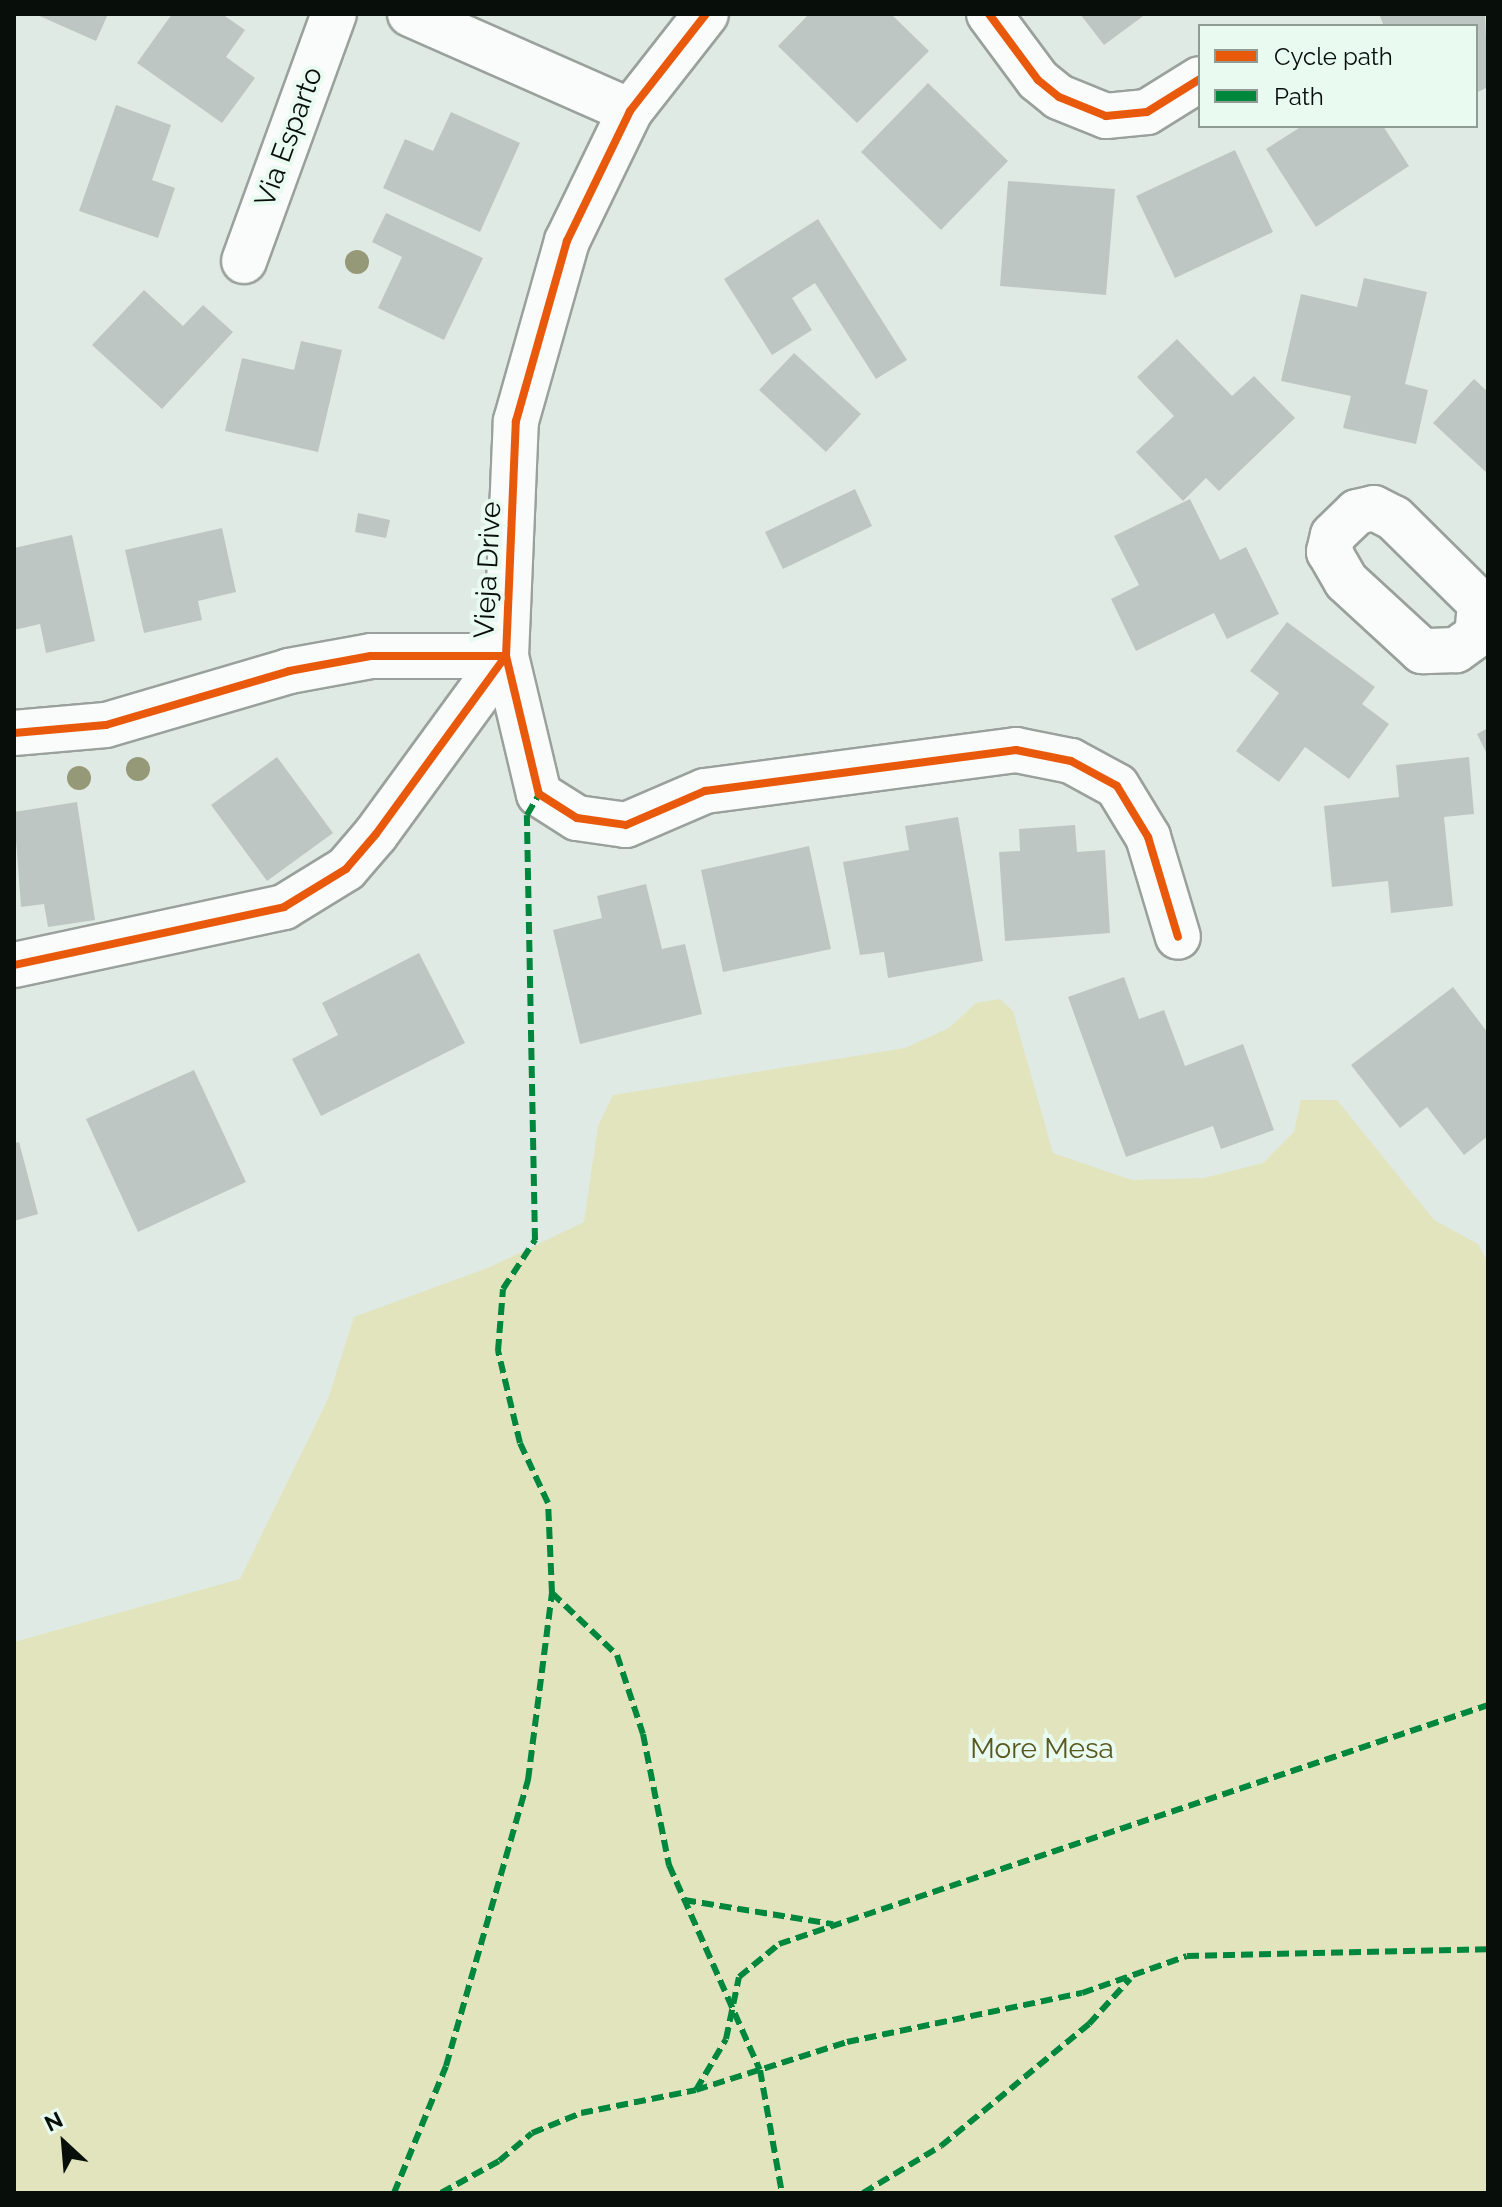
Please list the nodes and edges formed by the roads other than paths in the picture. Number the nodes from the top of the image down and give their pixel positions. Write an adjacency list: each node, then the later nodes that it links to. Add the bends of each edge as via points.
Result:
1 (334, 14): 7 (street, Via Esparto)
2 (410, 14): 6 (street)
3 (706, 14): 6 (street, Vieja Drive)
4 (989, 14): 5 (street, via 1038,80 1059,97 1106,116 1147,112)
5 (1198, 80)
6 (630, 111): 8 (street, Vieja Drive, via 567,241 516,421)
7 (244, 261)
8 (506, 656): 9 (street, via 371,656 289,671 106,725); 10 (street, via 539,794 577,818 626,825 705,791 1016,750 1057,758 1117,786 1148,837); 11 (street, Vieja Drive, via 346,869 284,907)
9 (14, 733)
10 (1178, 937)
11 (14, 965)

